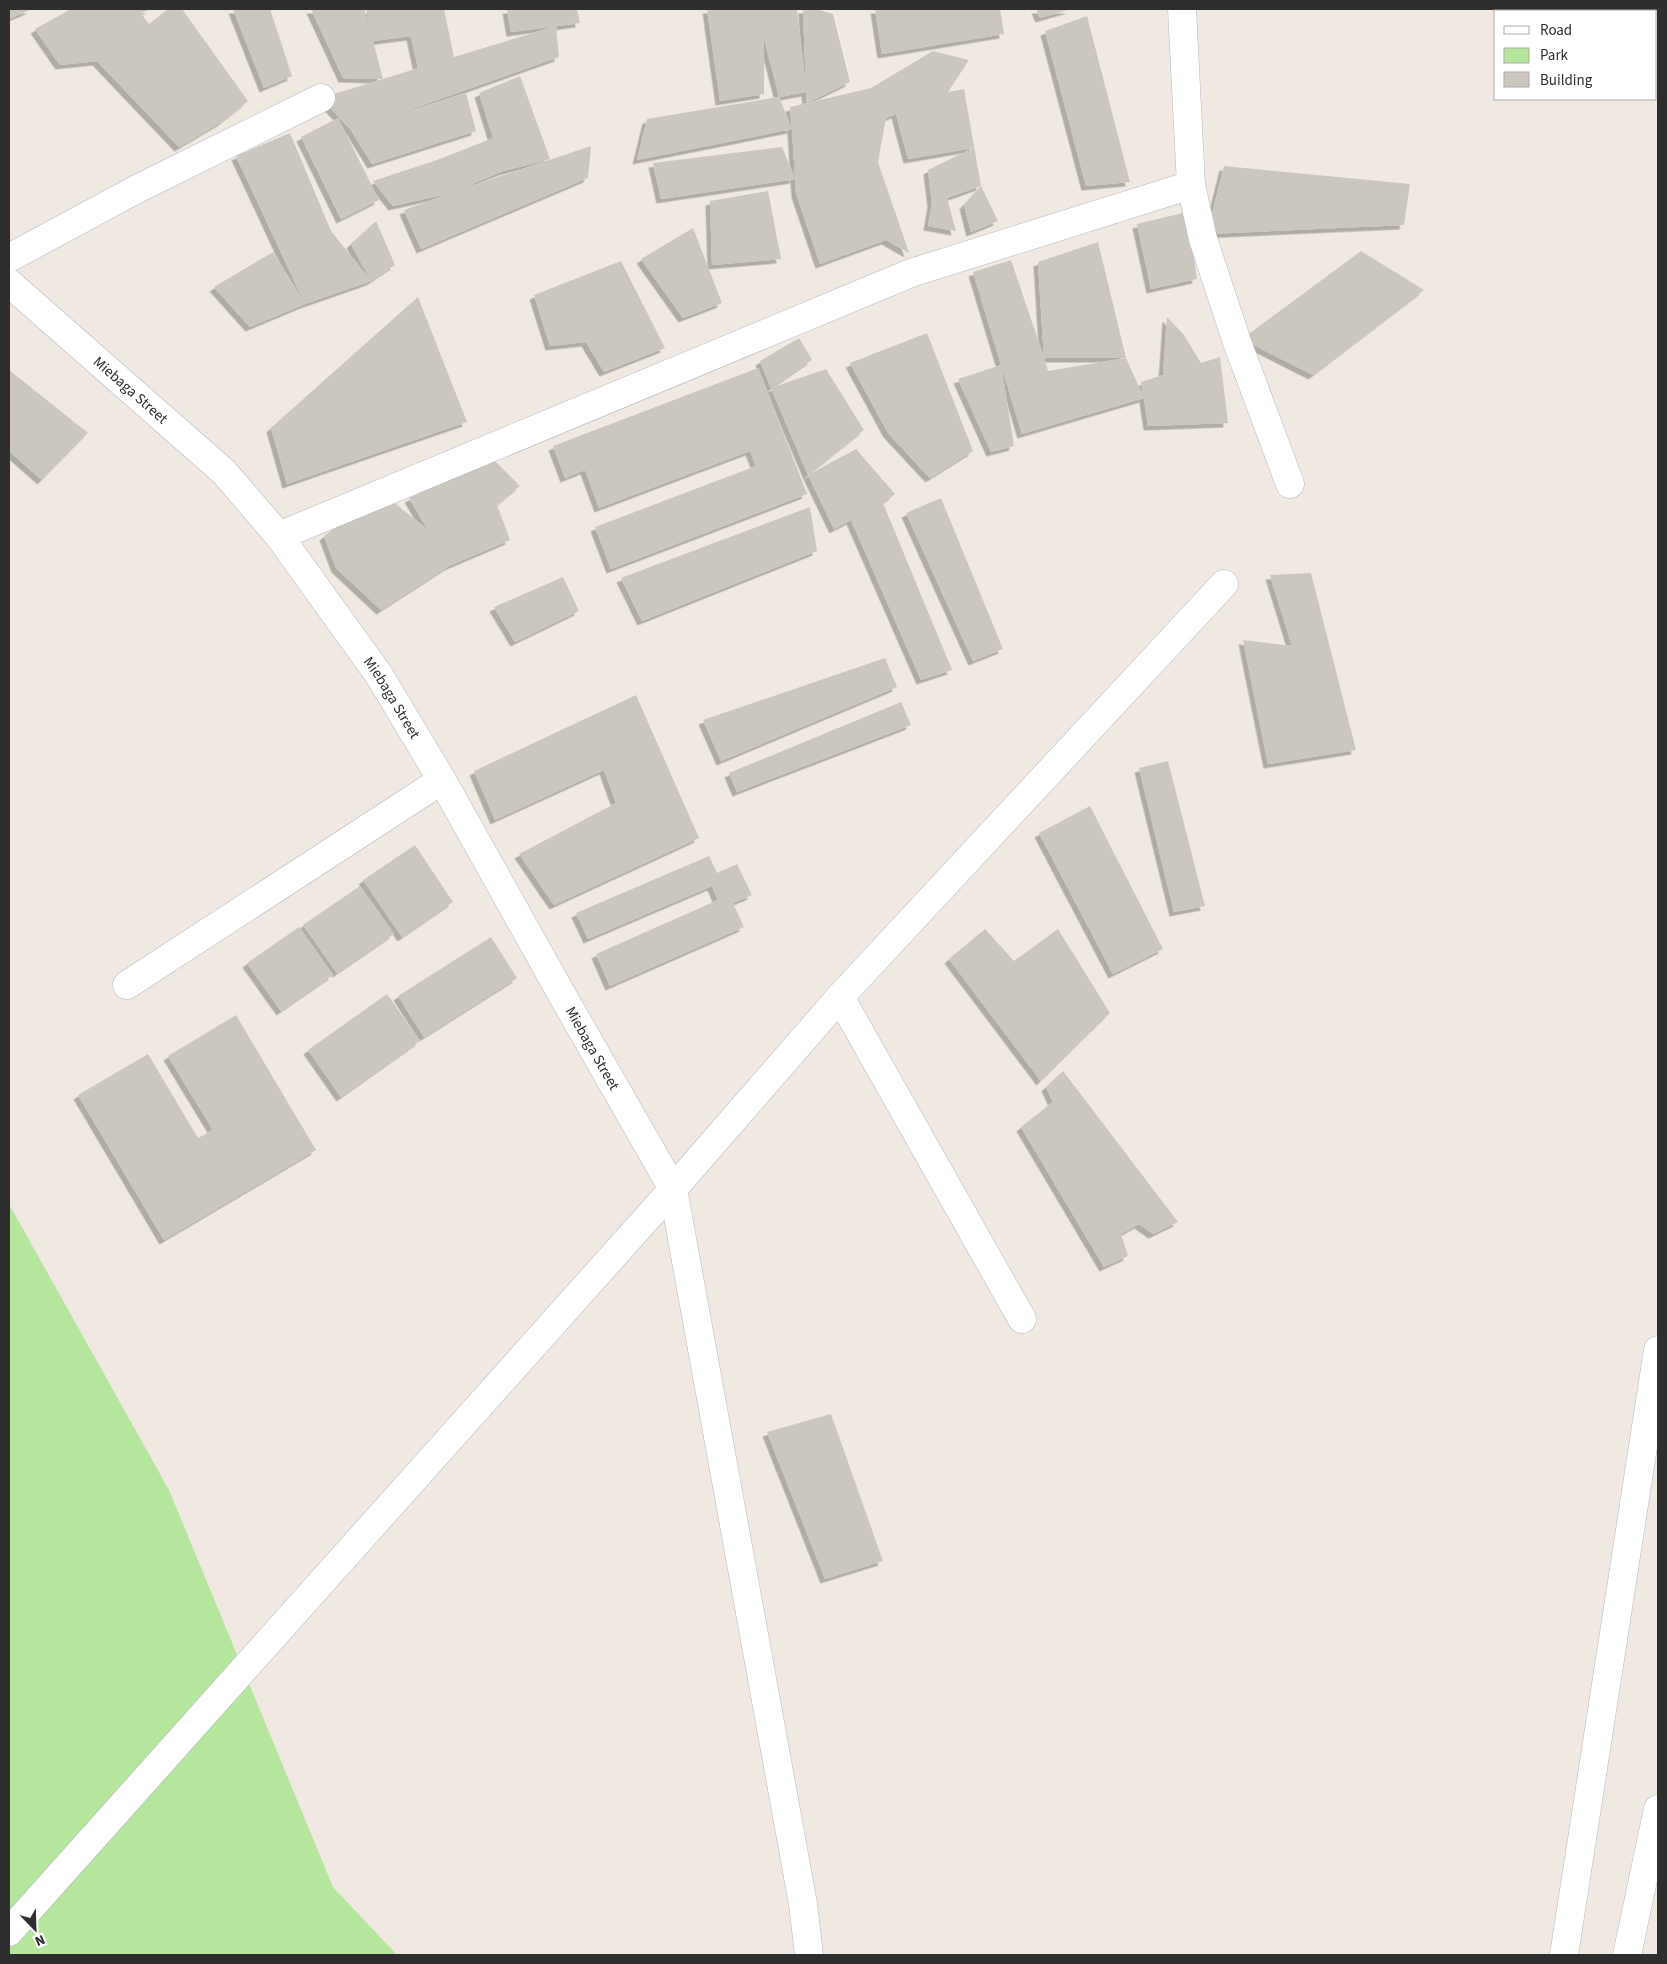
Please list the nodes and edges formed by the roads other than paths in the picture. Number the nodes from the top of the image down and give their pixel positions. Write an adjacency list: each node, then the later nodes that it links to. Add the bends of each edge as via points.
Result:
1 (1182, 9): 3 (street)
2 (321, 98): 4 (street, via 137,189)
3 (1191, 185): 6 (street, via 1203,239); 7 (street, via 911,273)
4 (9, 258)
5 (9, 283): 7 (street, Miebaga Street, via 224,472)
6 (1290, 484)
7 (278, 536): 9 (street, Miebaga Street, via 379,675)
8 (1224, 584): 11 (street)
9 (442, 780): 10 (street); 12 (street, Miebaga Street)
10 (127, 985)
11 (840, 997): 12 (street); 13 (street)
12 (674, 1189): 16 (street); 17 (street, Miebaga Street, via 803,1904)
13 (1022, 1319)
14 (1658, 1350): 18 (street)
15 (1658, 1809): 19 (street)
16 (9, 1932)
17 (809, 1955)
18 (1564, 1955)
19 (1627, 1955)

